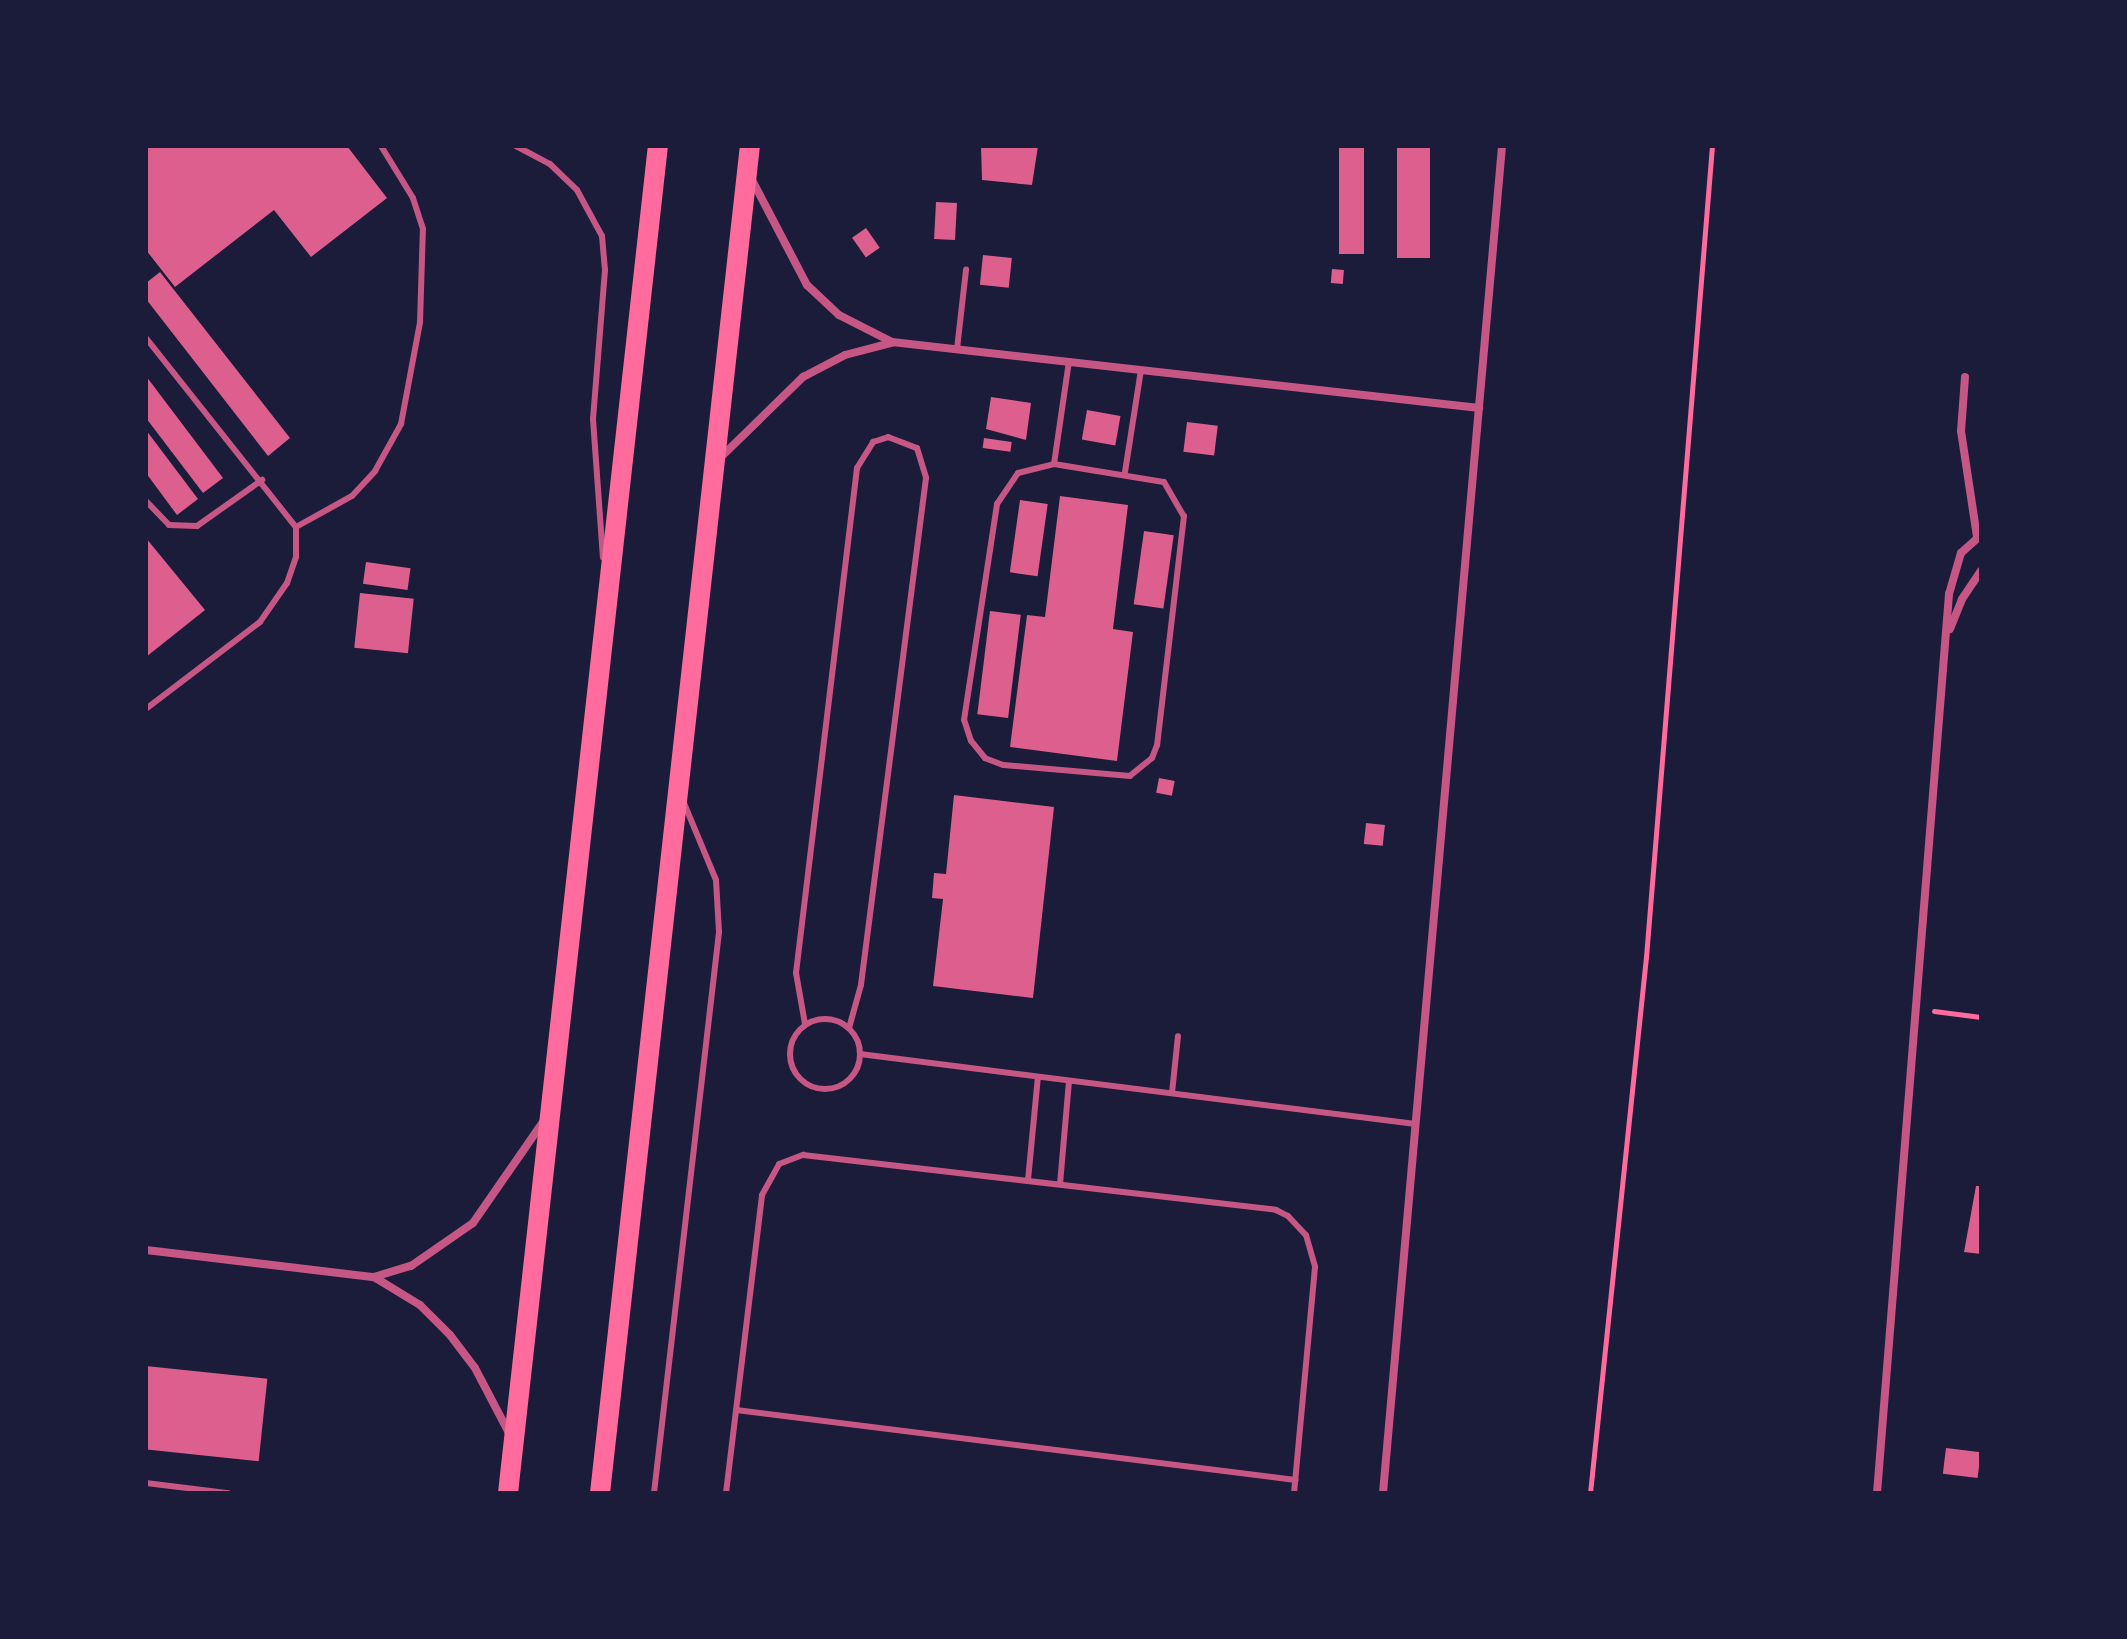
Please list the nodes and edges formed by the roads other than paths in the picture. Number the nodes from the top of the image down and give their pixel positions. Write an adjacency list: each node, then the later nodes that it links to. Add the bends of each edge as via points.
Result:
1 (381, 146): 20 (lane, via 413,198 423,229 420,322 401,424 375,471 352,496)
2 (518, 146): 23 (lane, via 550,164 577,190 602,236 605,270 595,375 594,463)
3 (658, 146): 23 (main road)
4 (750, 146): 6 (main road)
5 (1502, 146): 14 (street)
6 (747, 172): 9 (street, via 807,285 839,315); 15 (main road)
7 (966, 270): 10 (lane)
8 (146, 338): 18 (lane)
9 (892, 342): 10 (street); 15 (street, via 845,355 803,377)
10 (957, 349): 11 (street)
11 (1069, 360): 12 (street); 16 (lane)
12 (1141, 370): 14 (street); 17 (lane)
13 (1965, 377): 21 (street, via 1961,431)
14 (1479, 408): 35 (street)
15 (716, 462): 26 (main road)
16 (1054, 464): 17 (lane); 17 (lane, via 1018,473 997,504 964,720 971,741 994,762 1115,778 1142,769 1157,745 1184,536 1184,516 1164,482)
17 (1125, 472)
18 (262, 480): 19 (lane, via 197,526 169,525); 20 (lane)
19 (146, 501)
20 (296, 527): 25 (lane, via 296,557 287,583 260,622)
21 (1979, 536): 24 (street, via 1961,553 1953,575)
22 (1981, 571): 24 (street, via 1962,599)
23 (610, 595): 34 (main road)
24 (1947, 638): 51 (street)
25 (146, 709)
26 (679, 789): 46 (main road); 47 (lane, via 716,880 720,922)
27 (805, 1024): 28 (lane, via 835,1020); 28 (lane, via 796,973 857,468 873,442 888,437 917,448 926,478 861,985); 30 (lane, via 790,1052 792,1068 816,1089 846,1083)
28 (849, 1028): 30 (lane)
29 (1178, 1036): 33 (lane)
30 (860, 1054): 31 (lane)
31 (1038, 1077): 32 (lane); 36 (lane)
32 (1069, 1081): 33 (lane); 37 (lane)
33 (1172, 1093): 35 (lane)
34 (551, 1108): 39 (street, via 473,1223 422,1260); 41 (main road)
35 (1417, 1124): 50 (street)
36 (1028, 1180): 37 (lane); 40 (lane, via 803,1155 779,1164 762,1195)
37 (1060, 1184): 42 (lane, via 1276,1210 1298,1224 1315,1267)
38 (146, 1250): 39 (street)
39 (374, 1277): 41 (street, via 420,1305 450,1335 482,1380)
40 (736, 1410): 42 (lane); 48 (lane)
41 (513, 1443): 45 (main road)
42 (1296, 1480): 49 (lane)
43 (146, 1483): 44 (lane)
44 (228, 1493)
45 (508, 1493)
46 (600, 1493)
47 (654, 1493)
48 (726, 1493)
49 (1294, 1493)
50 (1383, 1493)
51 (1877, 1493)

